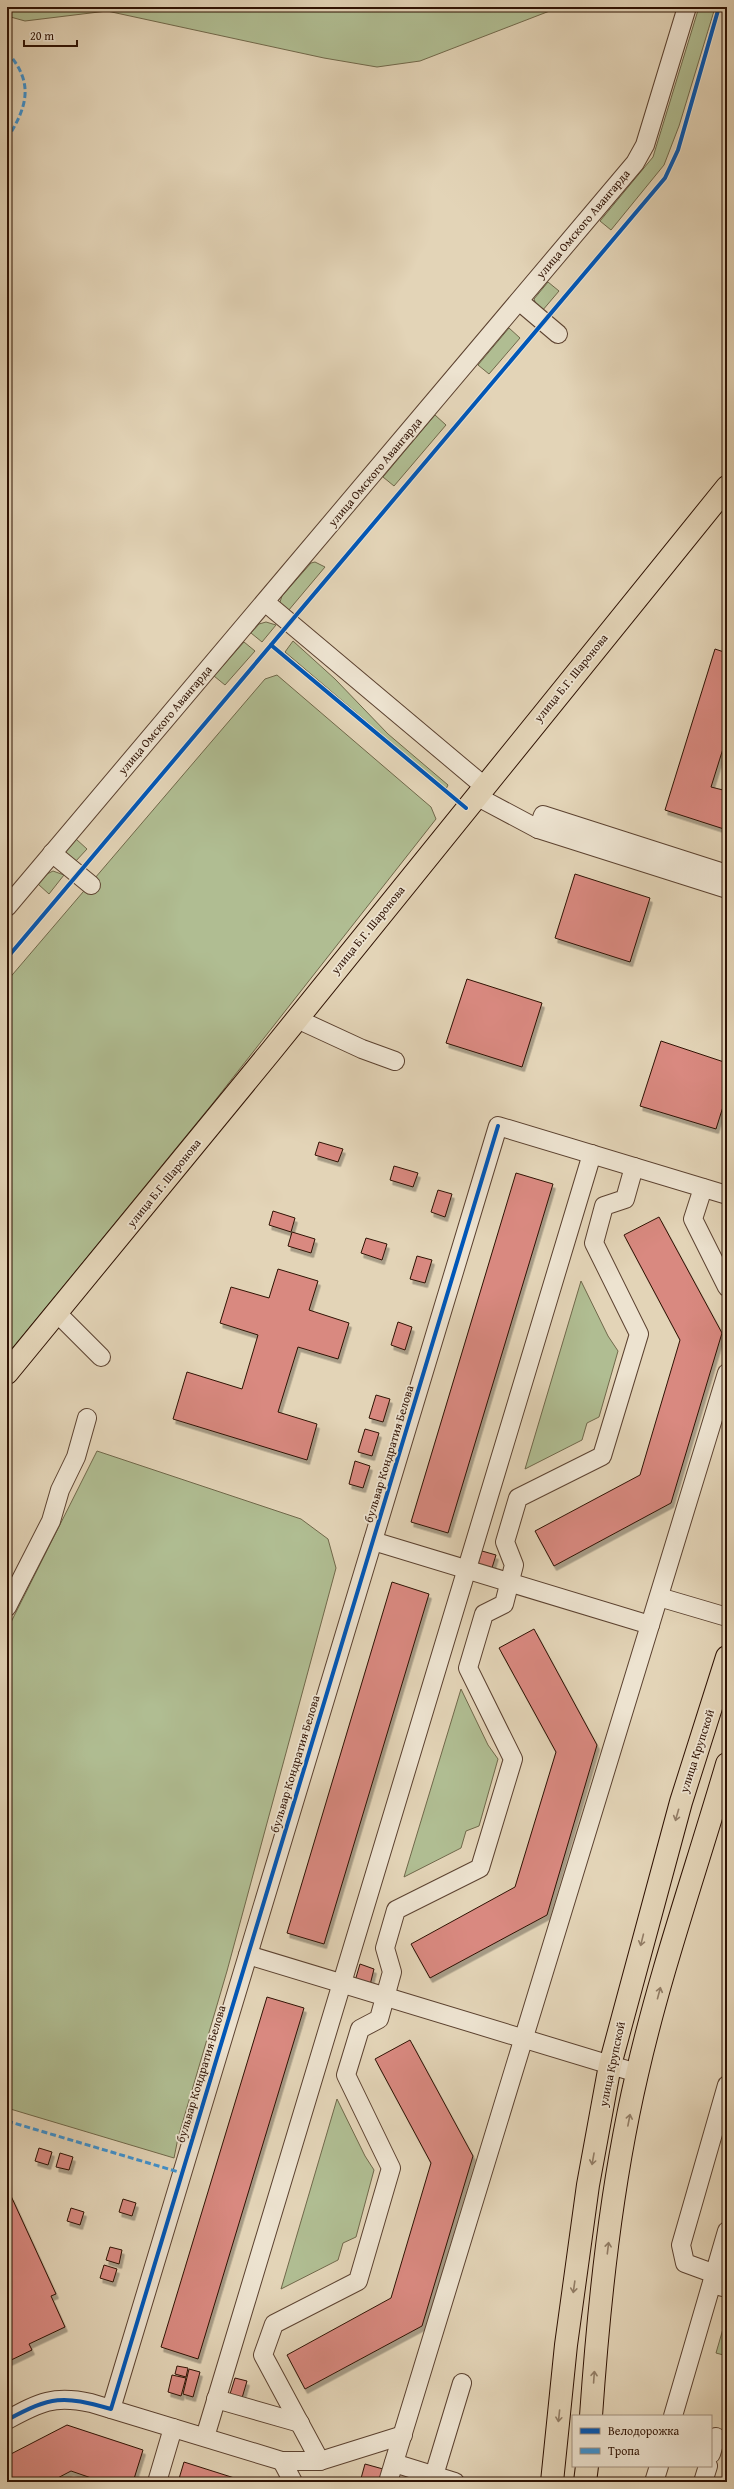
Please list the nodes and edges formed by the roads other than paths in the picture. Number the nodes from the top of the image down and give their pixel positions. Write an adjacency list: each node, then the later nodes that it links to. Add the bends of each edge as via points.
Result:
1 (687, 7): 2 (street, улица Омского Авангарда, via 645,145 635,163)
2 (519, 301): 3 (street); 5 (street, улица Омского Авангарда)
3 (558, 334)
4 (727, 487): 6 (main road, улица Б.Г. Шаронова)
5 (265, 602): 6 (street); 8 (street, улица Омского Авангарда)
6 (480, 791): 7 (street); 13 (main road, улица Б.Г. Шаронова)
7 (538, 829): 9 (street, via 543,815); 11 (street)
8 (52, 853): 10 (street); 12 (street, улица Омского Авангарда)
9 (727, 874)
10 (91, 885)
11 (727, 889)
12 (7, 907)
13 (298, 1018): 14 (street, via 362,1049); 20 (main road, улица Б.Г. Шаронова)
14 (395, 1061)
15 (592, 1154): 16 (street); 25 (street, бульвар Кондратия Белова, via 498,1126); 26 (street)
16 (634, 1167): 17 (street); 27 (street, via 625,1199 604,1206 594,1243 638,1334 605,1449 602,1456 518,1498 505,1542 514,1565)
17 (703, 1188): 18 (street); 19 (street, via 693,1219)
18 (727, 1195)
19 (727, 1287)
20 (56, 1313): 21 (street); 22 (main road, улица Б.Г. Шаронова)
21 (101, 1357)
22 (7, 1373)
23 (727, 1373): 28 (street)
24 (86, 1418): 29 (street, via 76,1457 60,1490 51,1521)
25 (373, 1541): 26 (street); 34 (street, бульвар Кондратия Белова)
26 (467, 1569): 27 (street); 35 (street)
27 (510, 1582): 31 (street); 36 (street, via 504,1604 484,1614 468,1668 513,1759 480,1868 396,1910 385,1948 392,1972)
28 (659, 1597): 30 (street); 31 (street)
29 (7, 1607)
30 (727, 1617)
31 (650, 1625): 37 (street)
32 (727, 1657): 38 (main road, улица Крупской, one-way to 38, via 681,1802)
33 (727, 1764): 39 (main road, one-way to 33)
34 (248, 1955): 35 (street); 45 (street, бульвар Кондратия Белова)
35 (341, 1984): 36 (street); 44 (street)
36 (385, 1997): 37 (street); 49 (street, via 379,2019 360,2029 346,2075 391,2168 358,2281 274,2324 263,2355)
37 (524, 2039): 38 (street); 51 (street)
38 (610, 2065): 39 (street); 66 (main road, улица Крупской, one-way to 66, via 588,2186 566,2345)
39 (637, 2074): 46 (main road, one-way to 39, via 615,2195)
40 (727, 2085): 42 (street, via 681,2245 685,2263)
41 (727, 2231): 42 (street)
42 (718, 2282): 47 (street)
43 (462, 2383): 61 (street)
44 (216, 2399): 49 (street); 52 (street)
45 (111, 2409): 48 (street, via 67,2398 42,2403); 50 (street)
46 (590, 2415)
47 (673, 2415)
48 (7, 2420)
49 (300, 2423): 56 (street)
50 (173, 2428): 52 (street); 62 (street)
51 (403, 2435): 56 (street); 57 (street)
52 (205, 2437): 55 (street)
53 (716, 2437): 54 (street)
54 (712, 2451)
55 (282, 2461): 56 (street); 63 (street)
56 (320, 2461)
57 (394, 2463): 61 (street); 64 (street)
58 (587, 2467): 67 (main road)
59 (659, 2467): 68 (street)
60 (708, 2467): 69 (street)
61 (433, 2479): 65 (street)
62 (157, 2482)
63 (292, 2482)
64 (388, 2482)
65 (455, 2482)
66 (552, 2482)
67 (585, 2482)
68 (654, 2482)
69 (703, 2482)

